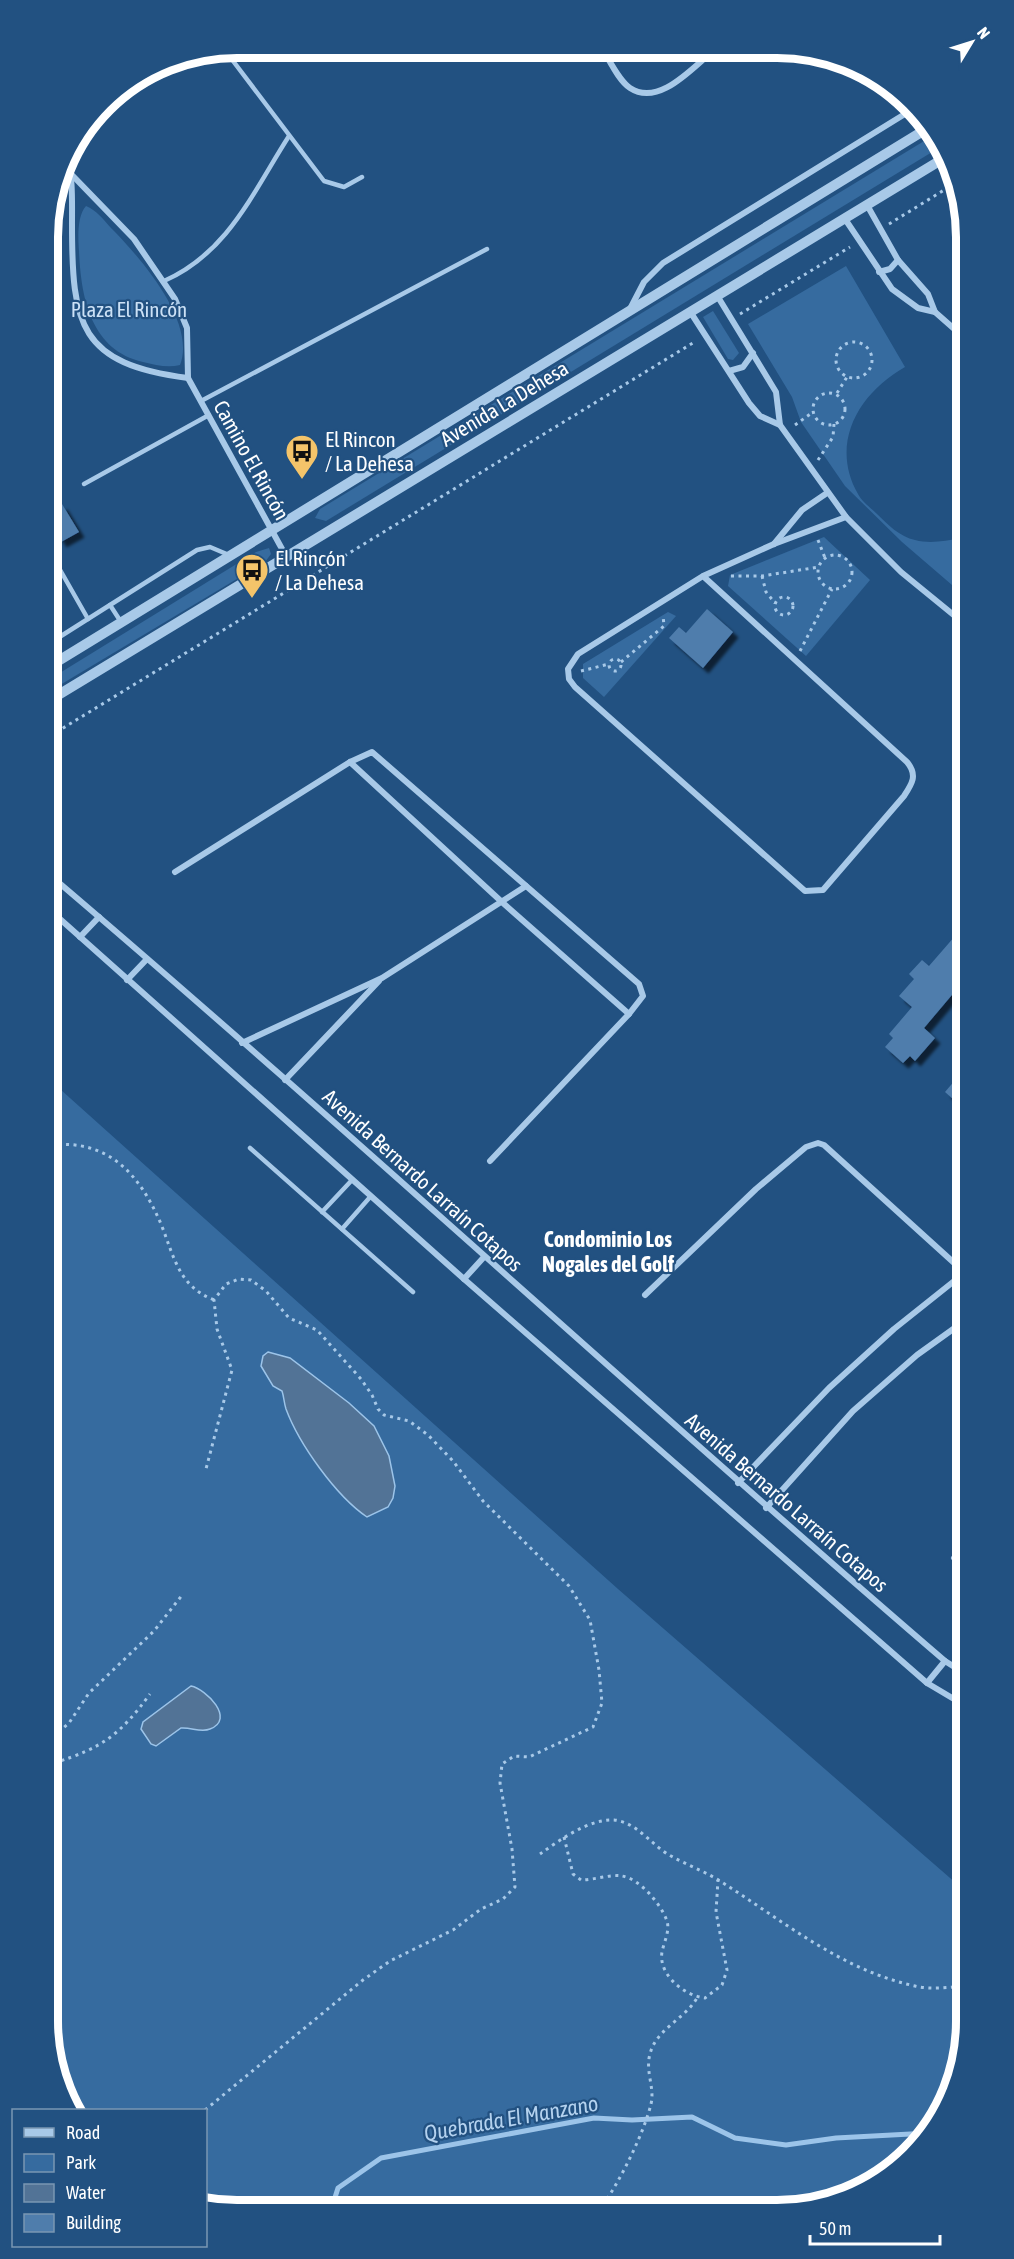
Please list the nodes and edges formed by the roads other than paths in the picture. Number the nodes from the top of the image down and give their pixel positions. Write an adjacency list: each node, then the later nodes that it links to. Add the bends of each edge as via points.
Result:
1 (231, 59): 6 (lane)
2 (609, 59): 3 (street, via 629,88 646,94 665,90)
3 (703, 59)
4 (905, 114): 17 (street, via 663,263 644,282)
5 (920, 133): 17 (street, Avenida La Dehesa)
6 (289, 136): 9 (lane, via 330,184 351,185); 15 (lane, via 226,235 204,258)
7 (938, 162): 10 (street, Avenida La Dehesa)
8 (72, 175): 15 (street, Camino El Rincón, via 121,224); 23 (street, via 73,280 90,336 107,354 131,368)
9 (362, 177)
10 (867, 205): 11 (street, Avenida La Dehesa); 13 (street)
11 (844, 219): 14 (street); 16 (street, Avenida La Dehesa)
12 (487, 249): 24 (lane)
13 (898, 260): 14 (street, via 890,269); 18 (street, via 928,294)
14 (879, 272): 18 (street, via 905,300 918,309)
15 (164, 281): 23 (street, Camino El Rincón, via 187,328)
16 (718, 297): 19 (street, Avenida La Dehesa); 21 (street)
17 (630, 310): 30 (street, Avenida La Dehesa)
18 (935, 312): 20 (street)
19 (691, 313): 22 (street); 33 (street, Avenida La Dehesa)
20 (956, 330)
21 (753, 353): 22 (street, via 743,367); 26 (street, via 778,396)
22 (729, 371): 26 (street, via 757,413)
23 (188, 378): 24 (street, Camino El Rincón)
24 (201, 401): 25 (street, Camino El Rincón)
25 (208, 415): 27 (lane); 30 (street, Camino El Rincón)
26 (780, 425): 28 (street)
27 (84, 484)
28 (827, 494): 29 (street); 31 (street, via 802,510)
29 (846, 517): 31 (street); 37 (street, via 901,572)
30 (271, 529): 32 (street, Avenida La Dehesa); 33 (street, Camino El Rincón)
31 (774, 544): 35 (street)
32 (229, 555): 36 (lane, via 210,547 197,550); 39 (street, Avenida La Dehesa)
33 (287, 558): 42 (street, Avenida La Dehesa)
34 (59, 568): 38 (lane)
35 (703, 576): 35 (street, via 573,658 567,674 574,687 805,891 817,892 828,887 904,796 914,777 907,762)
36 (110, 605): 38 (lane); 39 (lane)
37 (956, 617)
38 (88, 619): 40 (lane)
39 (121, 622): 41 (street, Avenida La Dehesa)
40 (59, 637)
41 (59, 660)
42 (59, 695)
43 (350, 762): 44 (street); 46 (street, via 368,752 376,754); 47 (street)
44 (175, 872)
45 (59, 883): 48 (street, Avenida Bernardo Larraín Cotapos)
46 (526, 886): 47 (street); 54 (street, via 641,988 643,996)
47 (502, 903): 52 (street); 54 (street)
48 (99, 917): 50 (street); 51 (street, Avenida Bernardo Larraín Cotapos)
49 (59, 918): 50 (street)
50 (80, 937): 53 (street)
51 (147, 959): 53 (street); 55 (street, Avenida Bernardo Larraín Cotapos)
52 (382, 978): 55 (street); 56 (street)
53 (127, 980): 59 (street)
54 (629, 1014): 58 (street)
55 (242, 1043): 56 (street, Avenida Bernardo Larraín Cotapos)
56 (285, 1080): 63 (street, Avenida Bernardo Larraín Cotapos)
57 (250, 1148): 61 (lane)
58 (490, 1161)
59 (352, 1180): 60 (street); 61 (lane)
60 (371, 1196): 62 (lane); 66 (street)
61 (322, 1212): 62 (lane)
62 (342, 1229): 67 (lane)
63 (484, 1257): 66 (street); 70 (street, Avenida Bernardo Larraín Cotapos)
64 (955, 1265): 68 (street, via 818,1143 806,1147 756,1189)
65 (955, 1278): 70 (street, via 829,1388)
66 (464, 1279): 74 (street)
67 (413, 1292)
68 (645, 1295)
69 (955, 1327): 71 (street, via 853,1411)
70 (738, 1483): 71 (street, Avenida Bernardo Larraín Cotapos)
71 (766, 1508): 72 (street, Avenida Bernardo Larraín Cotapos)
72 (945, 1661): 73 (street, Avenida Bernardo Larraín Cotapos); 74 (street)
73 (955, 1667)
74 (927, 1683): 75 (street)
75 (955, 1700)

